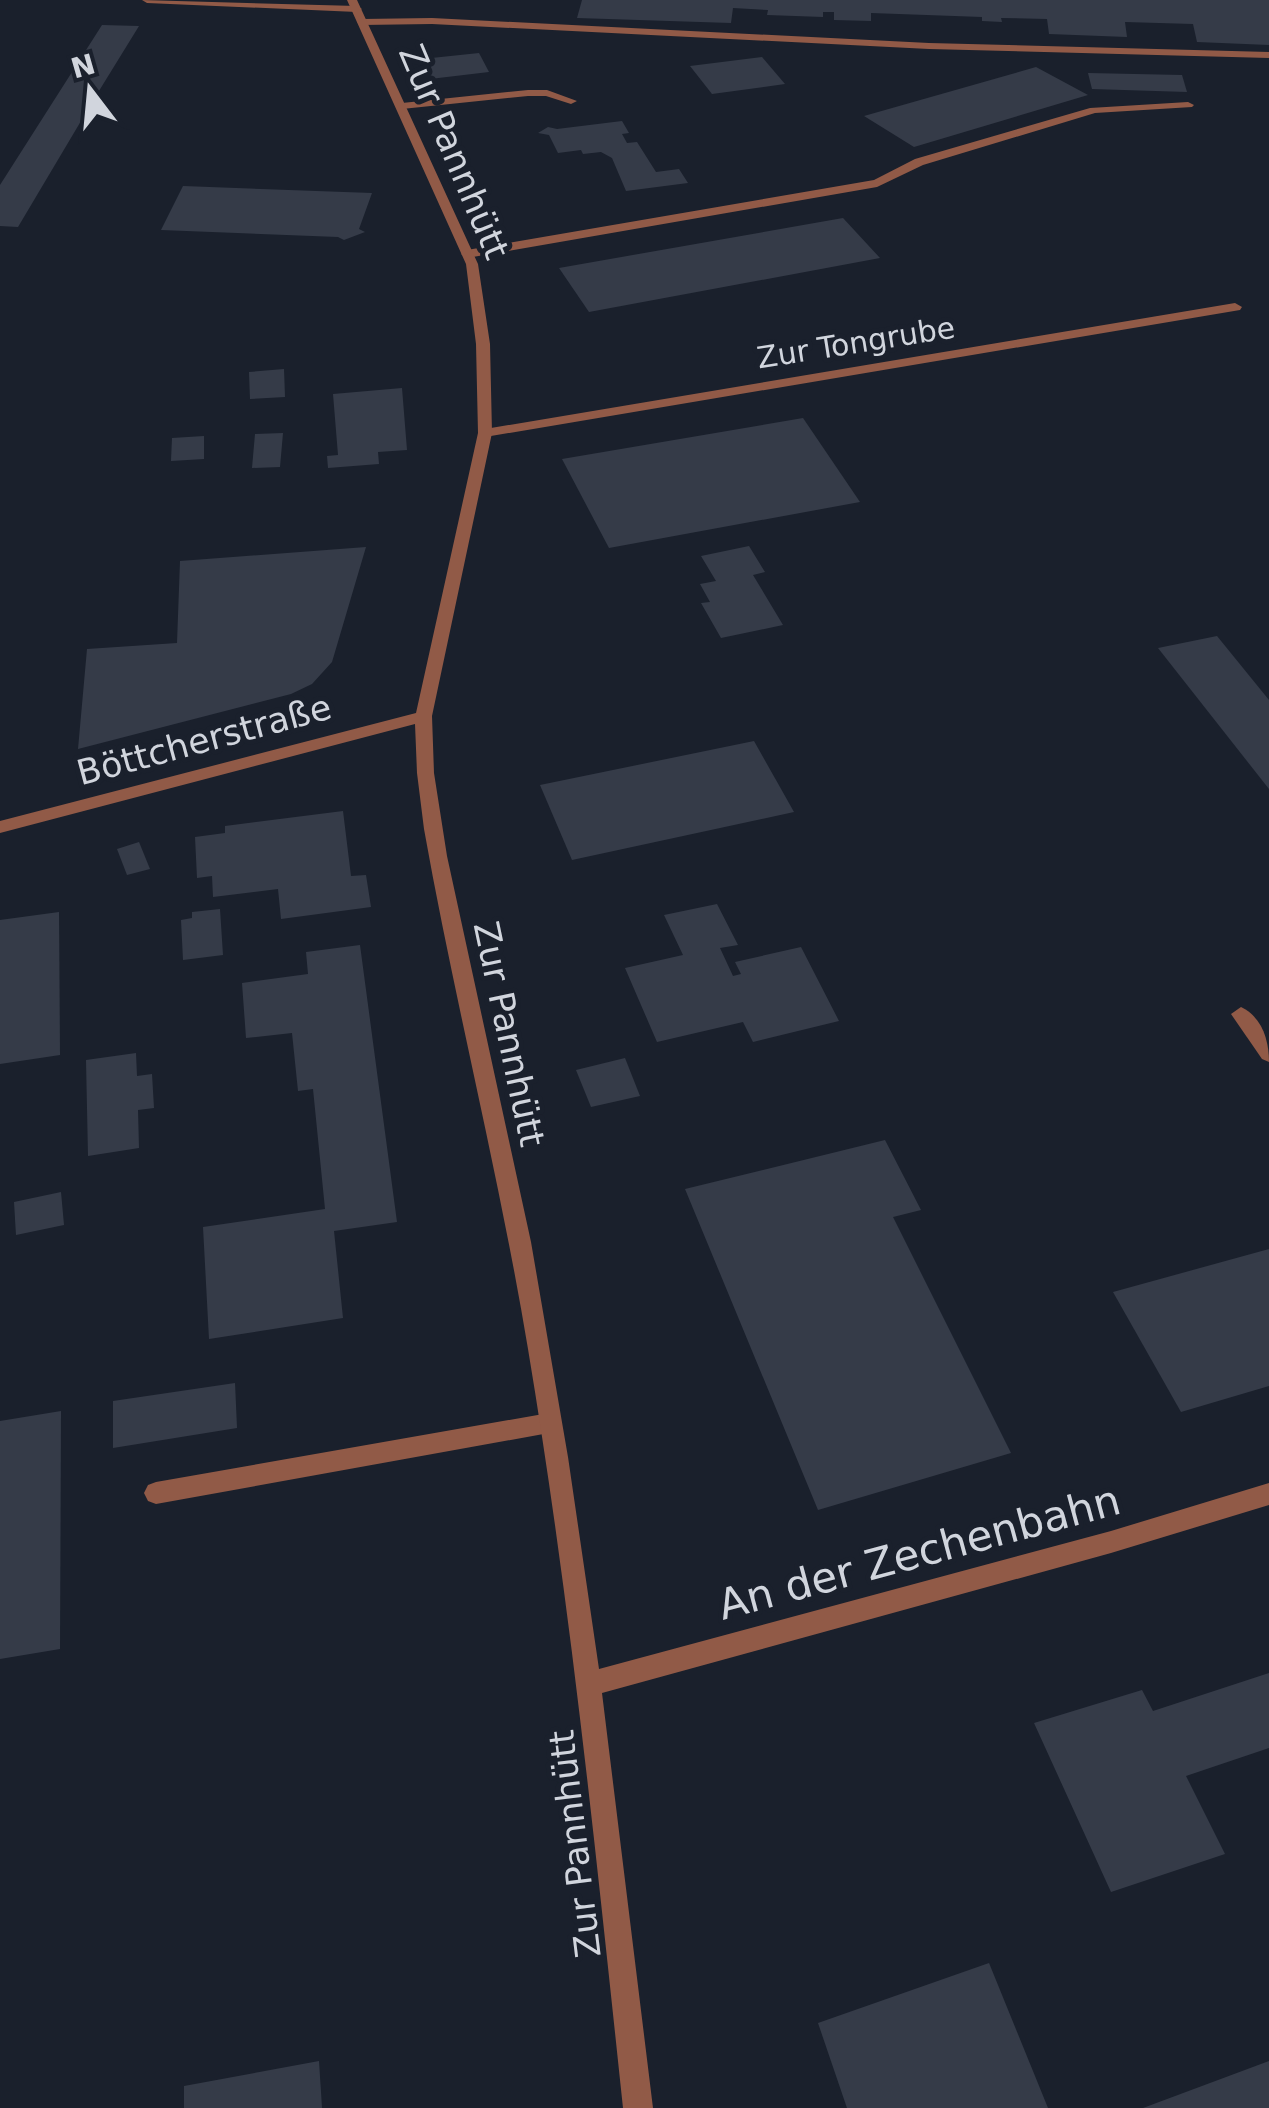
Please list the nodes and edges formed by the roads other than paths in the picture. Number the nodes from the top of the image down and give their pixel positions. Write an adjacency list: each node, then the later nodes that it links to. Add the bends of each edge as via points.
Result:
1 (146, 0): 2 (street)
2 (357, 10): 3 (street, via 432,21 929,46); 6 (street, Zur Pannhütt)
3 (1269, 55)
4 (571, 101): 6 (street, via 528,93)
5 (1188, 105): 7 (street, via 1094,110 919,162 877,183)
6 (402, 106): 7 (street, Zur Pannhütt)
7 (467, 254): 9 (street, Zur Pannhütt, via 483,344)
8 (1235, 308): 9 (street, Zur Tongrube)
9 (485, 433): 10 (street, Zur Pannhütt)
10 (424, 716): 11 (street, Böttcherstraße); 14 (street, Zur Pannhütt, via 422,756 434,840 520,1243)
11 (0, 826)
12 (1241, 1014): 13 (street)
13 (1269, 1054)
14 (549, 1423): 15 (street); 17 (street, Zur Pannhütt)
15 (156, 1493)
16 (1269, 1494): 17 (street, An der Zechenbahn)
17 (590, 1684): 18 (street, Zur Pannhütt)
18 (638, 2108)

